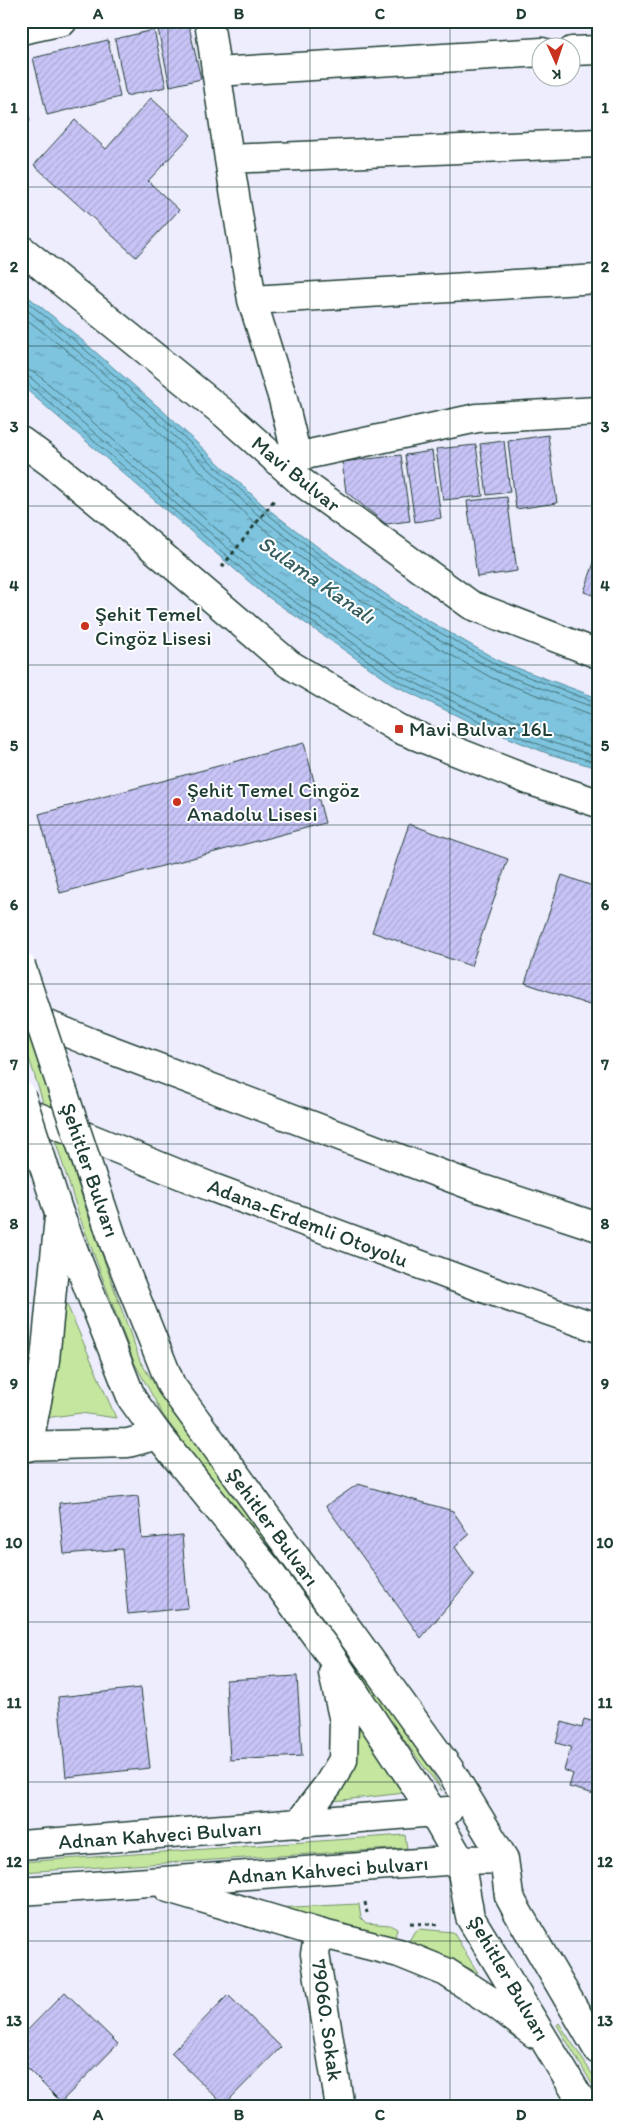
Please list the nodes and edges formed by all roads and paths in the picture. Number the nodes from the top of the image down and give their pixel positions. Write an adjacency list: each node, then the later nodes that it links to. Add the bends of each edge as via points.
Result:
1 (63, 21): 3 (main road)
2 (209, 21): 7 (main road)
3 (21, 30)
4 (598, 50): 5 (main road)
5 (582, 51)
6 (532, 53): 7 (main road)
7 (216, 72): 9 (main road)
8 (598, 143): 9 (main road)
9 (229, 159): 12 (main road)
10 (27, 259): 15 (main road, Mavi Bulvar)
11 (598, 278): 12 (main road)
12 (252, 300): 15 (main road, via 283,399)
13 (598, 411): 15 (main road, via 477,418)
14 (21, 441): 17 (main road)
15 (287, 459): 20 (main road, Mavi Bulvar, via 300,481 471,605)
16 (21, 463): 17 (main road)
17 (51, 463): 21 (main road, via 289,664 398,730 531,782)
18 (279, 495): 19 (path)
19 (218, 571)
20 (598, 654)
21 (598, 803)
22 (21, 966): 32 (main road, Şehitler Bulvarı, bridge, via 114,1243 171,1385)
23 (21, 1014): 27 (main road, via 470,1186)
24 (21, 1095): 26 (main road, Şehitler Bulvarı, bridge)
25 (21, 1110): 28 (main road, Adana-Erdemli Otoyolu, via 238,1197)
26 (59, 1213): 29 (main road, Şehitler Bulvarı, via 132,1399); 30 (main road, via 45,1360)
27 (598, 1227)
28 (598, 1328)
29 (158, 1435): 30 (main road, via 128,1443); 31 (main road, Şehitler Bulvarı, via 268,1570)
30 (23, 1454)
31 (328, 1652): 33 (main road, Şehitler Bulvarı); 34 (main road, via 344,1721 343,1760)
32 (476, 1810): 33 (main road); 36 (main road, Şehitler Bulvarı)
33 (432, 1811): 34 (main road); 37 (main road, Şehitler Bulvarı)
34 (298, 1824): 35 (main road, Adnan Kahveci Bulvarı)
35 (21, 1845)
36 (504, 1859): 37 (main road, Adnan Kahveci bulvarı); 42 (main road, Şehitler Bulvarı, via 513,1904)
37 (460, 1860): 38 (main road, Adnan Kahveci bulvarı); 41 (main road, Şehitler Bulvarı, via 470,1916)
38 (151, 1883): 39 (main road); 40 (main road)
39 (21, 1891)
40 (319, 1933): 41 (main road, via 399,1953 446,1972); 43 (main road, 79060. Sokak, via 316,1954)
41 (546, 2042): 44 (main road, Şehitler Bulvarı)
42 (598, 2050)
43 (340, 2107)
44 (585, 2107)

